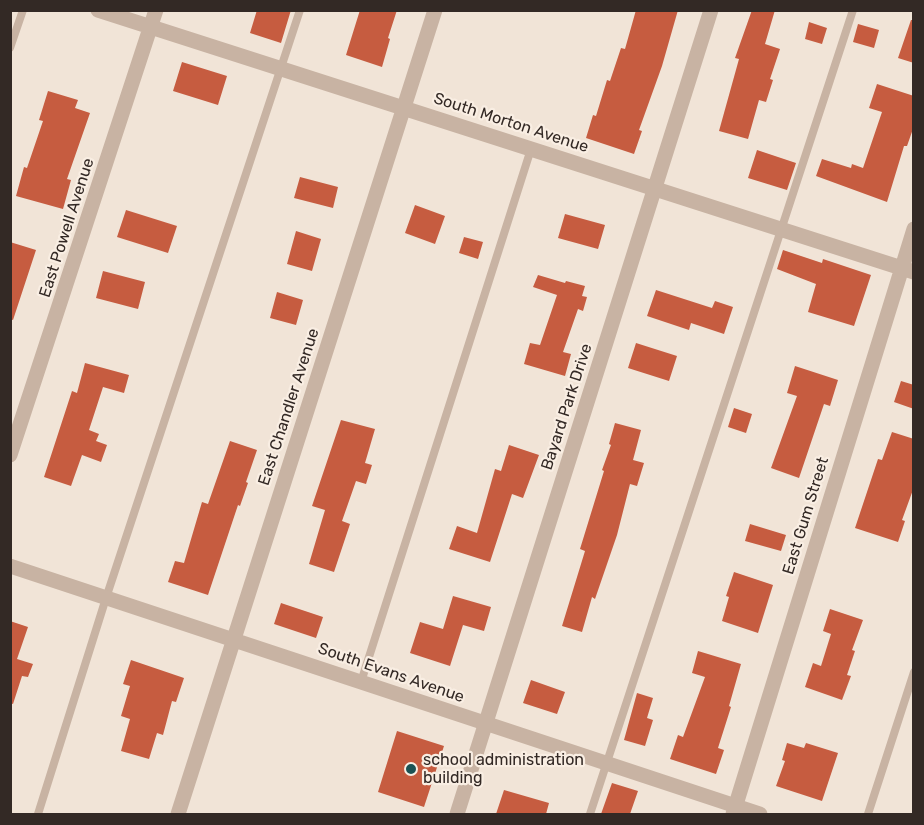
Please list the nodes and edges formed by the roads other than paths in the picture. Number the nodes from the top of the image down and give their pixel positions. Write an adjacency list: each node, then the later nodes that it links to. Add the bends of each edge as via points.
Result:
1 (23, 10): 9 (lane)
2 (98, 10): 8 (street, South Morton Avenue)
3 (156, 10): 8 (street, East Powell Avenue)
4 (300, 10): 10 (lane)
5 (435, 10): 11 (street, East Chandler Avenue)
6 (711, 10): 13 (street, Bayard Park Drive)
7 (853, 10): 14 (lane)
8 (150, 27): 10 (street, South Morton Avenue); 17 (street, East Powell Avenue)
9 (10, 48)
10 (281, 69): 11 (street, South Morton Avenue); 19 (lane)
11 (404, 107): 12 (street, South Morton Avenue); 20 (street, East Chandler Avenue)
12 (531, 149): 13 (street, South Morton Avenue); 22 (lane)
13 (655, 189): 14 (street, South Morton Avenue); 23 (street, Bayard Park Drive)
14 (781, 229): 16 (street, South Morton Avenue); 24 (lane)
15 (914, 229): 16 (street, East Gum Street)
16 (907, 270): 25 (street, East Gum Street)
17 (10, 455)
18 (10, 566): 19 (street, South Evans Avenue)
19 (106, 598): 20 (street, South Evans Avenue); 26 (lane)
20 (234, 640): 22 (street, South Evans Avenue); 27 (street, East Chandler Avenue)
21 (914, 672): 31 (lane)
22 (361, 682): 23 (street, South Evans Avenue)
23 (485, 724): 24 (street, South Evans Avenue); 28 (street, Bayard Park Drive)
24 (605, 764): 25 (street, South Evans Avenue); 29 (lane)
25 (735, 811): 30 (street, South Evans Avenue)
26 (38, 814)
27 (178, 814)
28 (457, 814)
29 (590, 814)
30 (760, 814)
31 (868, 814)

